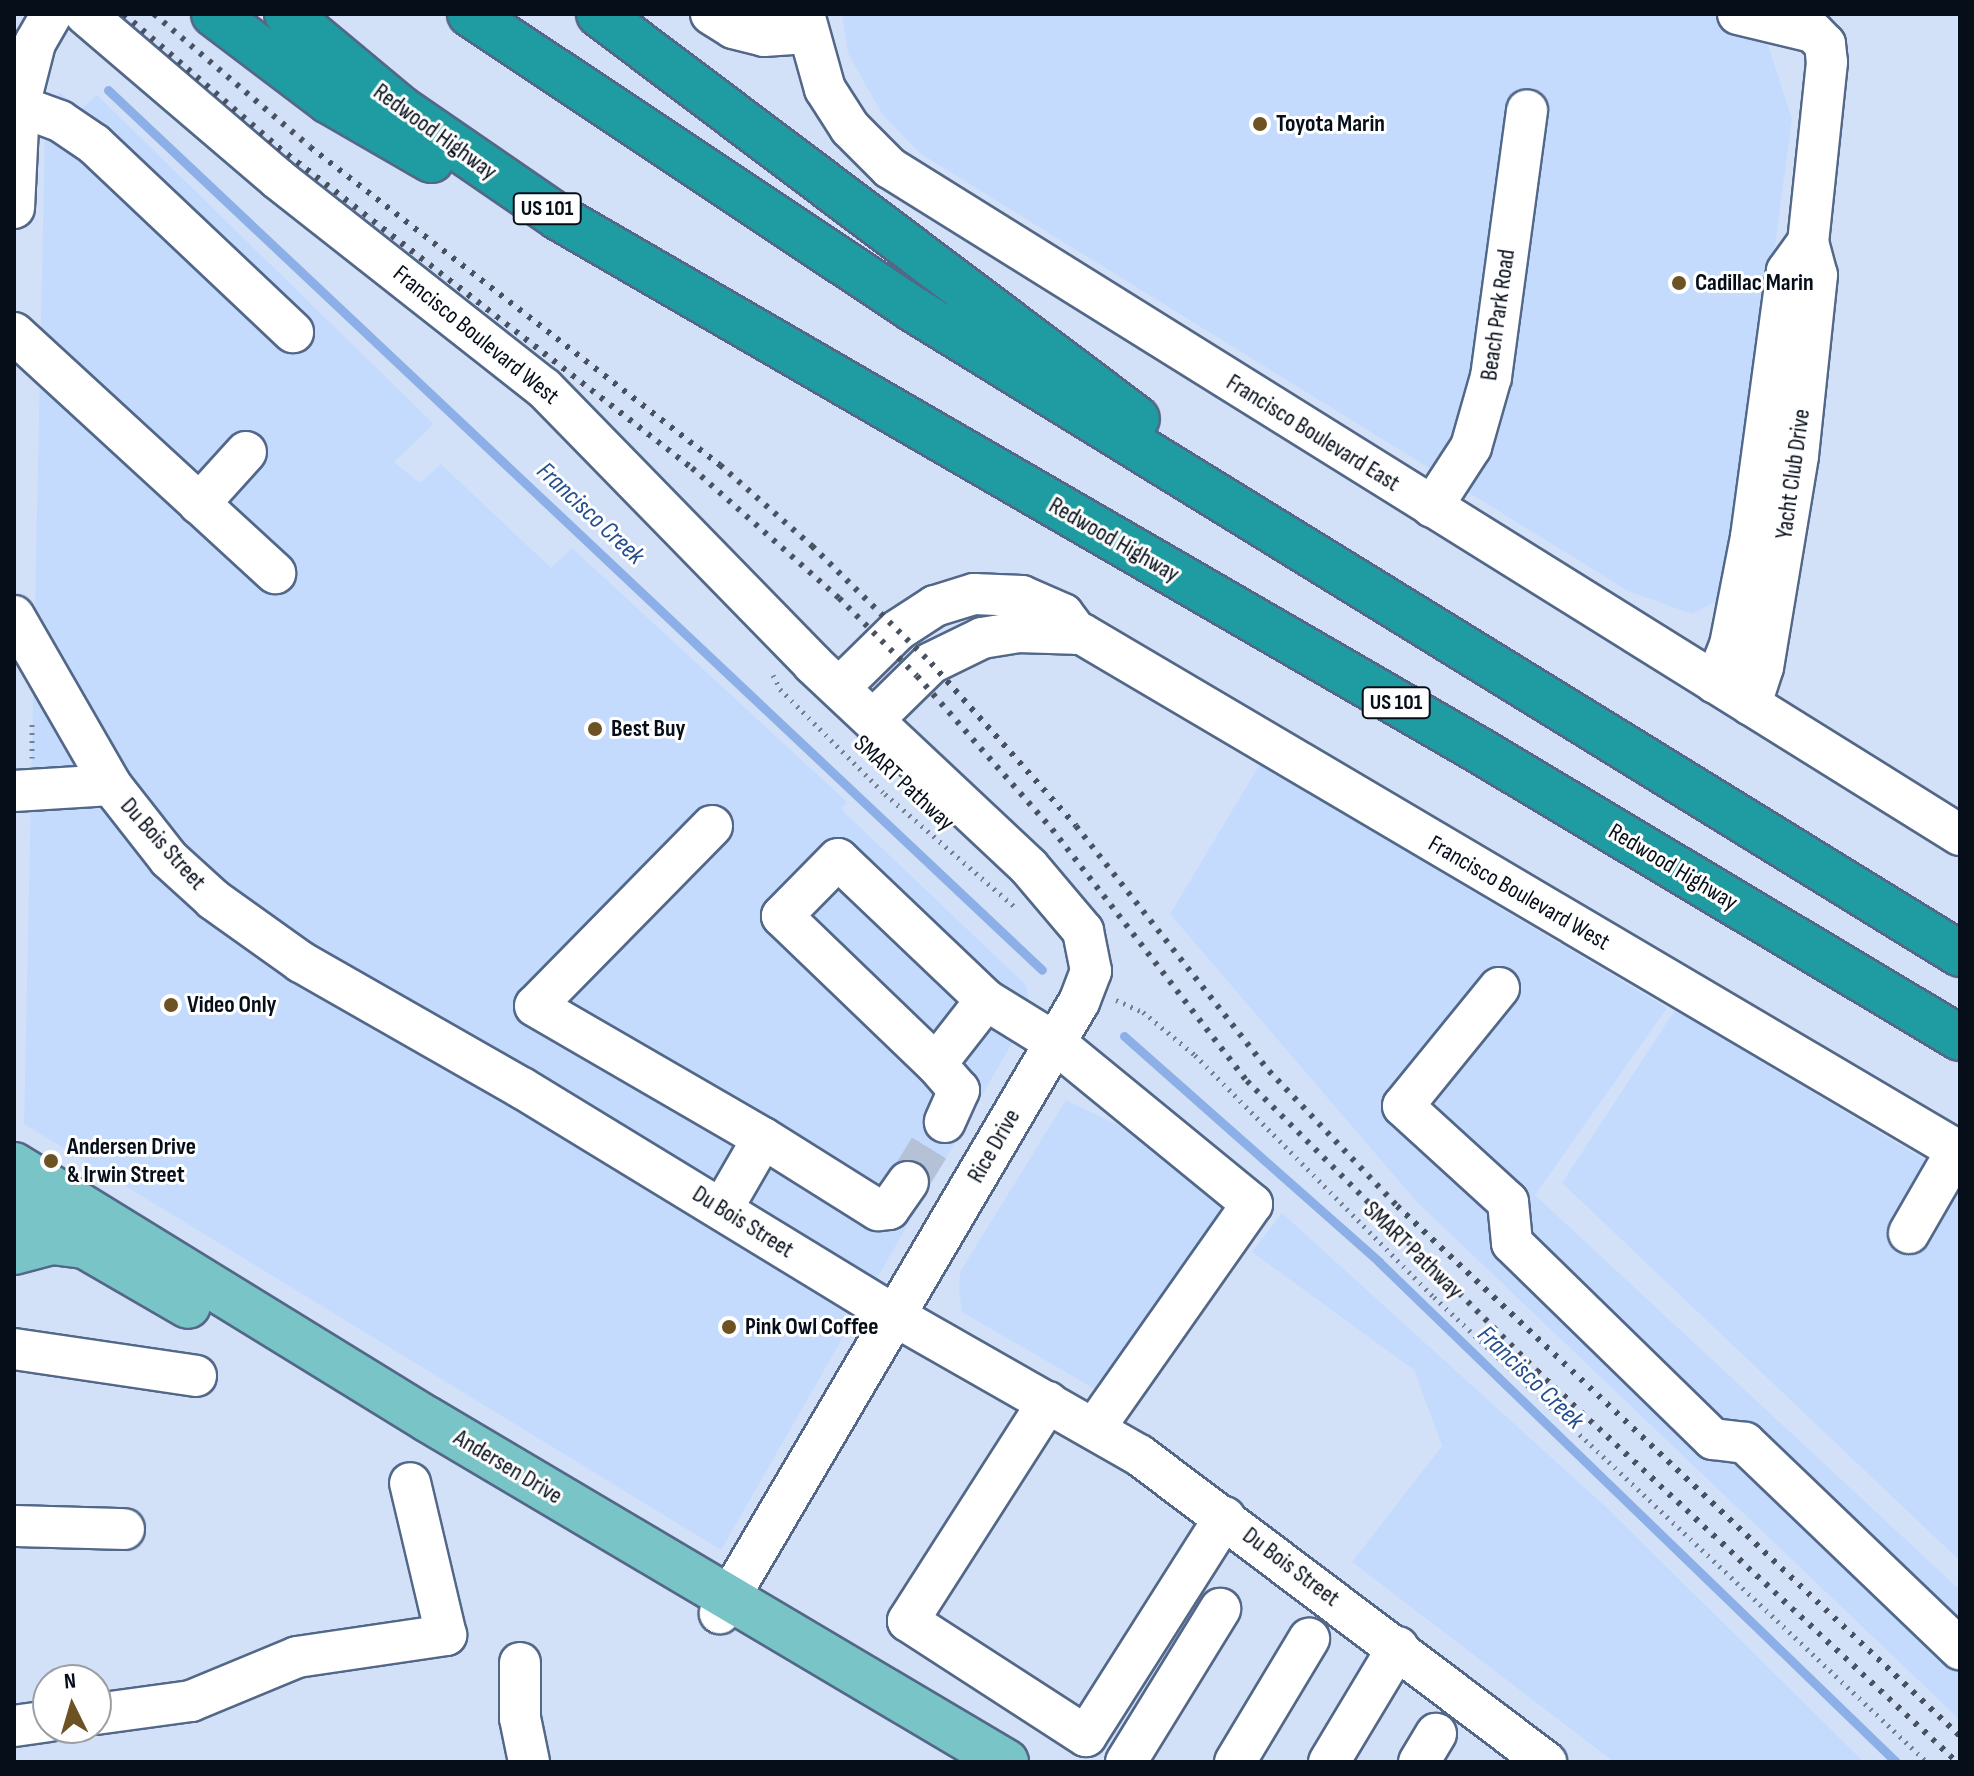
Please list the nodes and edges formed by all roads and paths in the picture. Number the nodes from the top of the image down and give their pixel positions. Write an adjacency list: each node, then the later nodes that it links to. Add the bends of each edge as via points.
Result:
1 (52, 14): 11 (street, via 35,43)
2 (85, 14): 26 (street, Francisco Boulevard West, via 278,179 544,388)
3 (214, 14): 16 (highway, via 281,67 381,132)
4 (287, 14): 16 (highway, Redwood Highway / US 101, via 388,99 495,176)
5 (470, 14): 21 (highway, via 805,240)
6 (599, 14): 21 (highway)
7 (711, 14): 9 (street, Francisco Boulevard East, via 733,28 764,36)
8 (1738, 14): 13 (street, Yacht Club Drive, via 1787,22 1813,32 1825,44)
9 (806, 24): 19 (street, Francisco Boulevard East, via 825,89 850,128 890,168)
10 (1527, 110): 19 (street, Beach Park Road, via 1491,377 1471,447)
11 (17, 117): 12 (street); 14 (street, via 60,121 94,144)
12 (14, 183)
13 (1808, 242): 25 (street, Yacht Club Drive, via 1787,271 1751,537 1730,645); 27 (street, Yacht Club Drive, via 1817,275 1798,456 1763,667)
14 (293, 332)
15 (14, 333): 18 (street)
16 (826, 375): 39 (highway, Redwood Highway / US 101, via 1482,752)
17 (246, 452): 18 (street)
18 (199, 504): 20 (street)
19 (1432, 507): 25 (street, Francisco Boulevard East)
20 (275, 573)
21 (1339, 573): 35 (highway)
22 (14, 616): 31 (street, Du Bois Street)
23 (1078, 634): 26 (street, Francisco Boulevard West, via 1063,614 1022,596 974,594 935,606 898,630); 29 (street, Francisco Boulevard West, via 1018,632 982,638 931,663); 44 (street, Francisco Boulevard West)
24 (767, 662): 34 (path, SMART Pathway, via 780,689 885,794)
25 (1715, 683): 27 (street, Francisco Boulevard East)
26 (840, 687): 29 (street, Francisco Boulevard West)
27 (1751, 705): 33 (street, Francisco Boulevard East)
28 (32, 719): 30 (path)
29 (874, 719): 40 (street, Rice Drive, via 1029,867 1083,931 1091,957 1088,985)
30 (23, 781): 31 (street)
31 (111, 785): 48 (street, Du Bois Street, via 169,859 214,900 301,962)
32 (712, 826): 43 (street, via 535,1006)
33 (1960, 835)
34 (1019, 911)
35 (1960, 954)
36 (1499, 988): 65 (street, via 1403,1106 1508,1202 1512,1243 1702,1429 1713,1439 1745,1443)
37 (986, 1000): 40 (street); 41 (street); 41 (street, via 838,859 782,916)
38 (1116, 1000): 75 (path, SMART Pathway, via 1143,1012 1195,1055 1434,1297)
39 (1960, 1038)
40 (1054, 1042): 52 (street, Rice Drive); 56 (street, via 1252,1204)
41 (936, 1064): 42 (street, via 959,1090)
42 (945, 1122)
43 (763, 1138): 46 (street, via 878,1210 889,1209); 48 (street)
44 (1958, 1151): 49 (street)
45 (14, 1165): 61 (main road, Andersen Drive)
46 (908, 1182)
47 (14, 1205): 50 (main road, Andersen Drive)
48 (722, 1209): 52 (street, Du Bois Street)
49 (1909, 1233)
50 (84, 1246): 51 (main road, via 52,1242); 61 (main road, Andersen Drive)
51 (14, 1252)
52 (895, 1316): 55 (street, Du Bois Street); 61 (street, Rice Drive)
53 (14, 1349): 54 (street)
54 (196, 1376)
55 (1048, 1402): 56 (street, Du Bois Street); 58 (street, via 908,1621 1086,1736)
56 (1094, 1429): 58 (street, Du Bois Street)
57 (410, 1483): 67 (street, via 446,1635 297,1657 191,1701)
58 (1225, 1517): 64 (street, Du Bois Street)
59 (14, 1526): 60 (street)
60 (124, 1529)
61 (725, 1605): 70 (main road, Andersen Drive); 71 (main road, Andersen Drive)
62 (1220, 1609): 68 (street)
63 (1309, 1639): 72 (street)
64 (1398, 1647): 73 (street); 74 (street, Du Bois Street)
65 (1960, 1649)
66 (520, 1663): 69 (street, via 520,1718)
67 (112, 1712)
68 (1132, 1760)
69 (529, 1762)
70 (967, 1762)
71 (1006, 1762)
72 (1235, 1762)
73 (1329, 1762)
74 (1546, 1762)
75 (1927, 1762)

